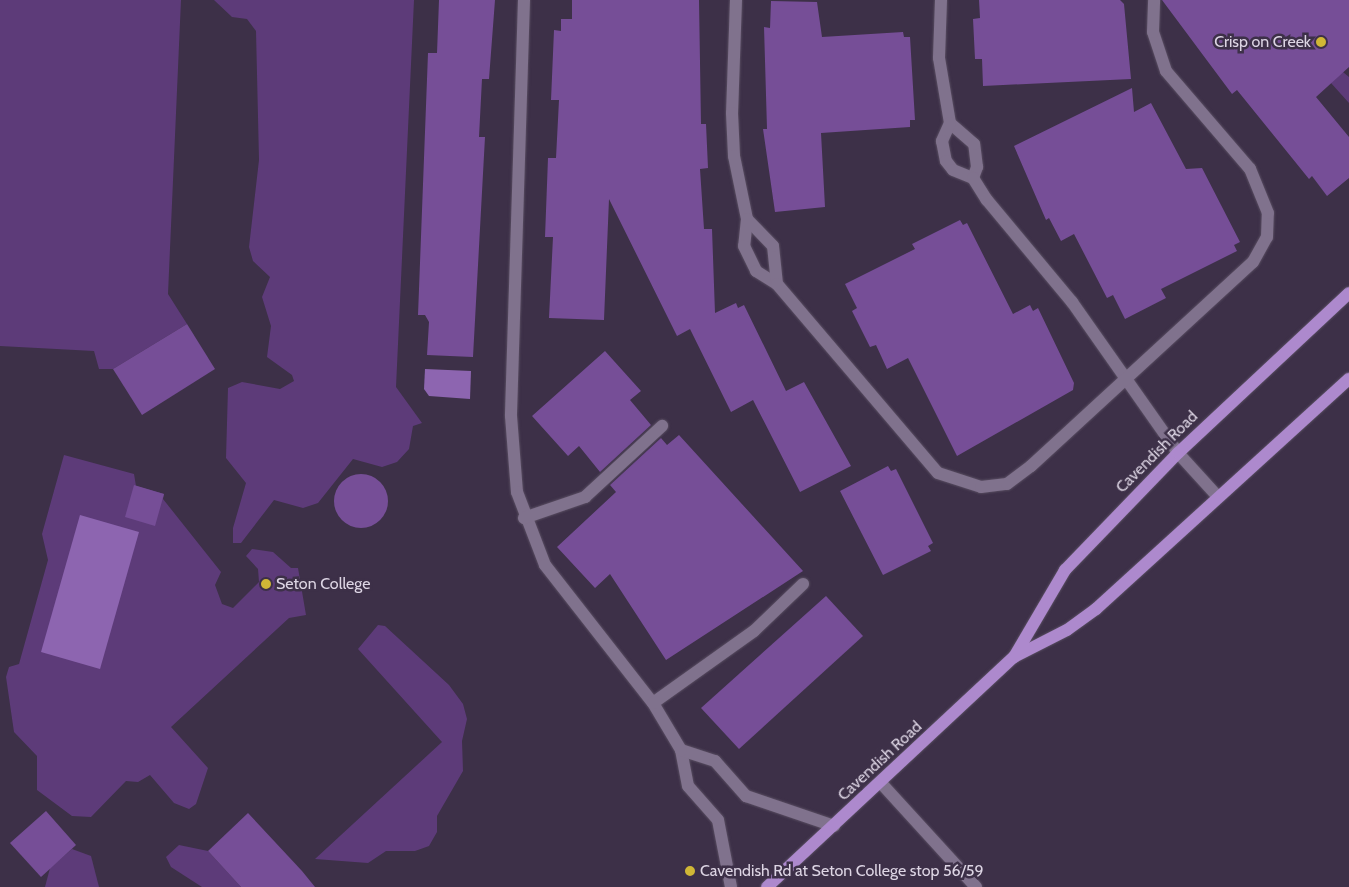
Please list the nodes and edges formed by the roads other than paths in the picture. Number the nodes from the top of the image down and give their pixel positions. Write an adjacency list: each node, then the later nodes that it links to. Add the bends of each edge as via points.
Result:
1 (524, 0): 15 (street, via 511,454)
2 (736, 0): 7 (street, via 732,114 736,164)
3 (941, 0): 5 (street, via 939,58)
4 (1154, 0): 11 (street, via 1153,32 1166,71 1250,169 1270,223 1263,250 1253,262)
5 (950, 123): 6 (street, via 974,144 977,166); 6 (street, via 942,141 946,161 952,170)
6 (973, 178): 11 (street, via 1072,302)
7 (747, 218): 8 (street, via 773,246); 8 (street, via 744,239 748,260 765,279)
8 (778, 284): 11 (street, via 926,463 965,485 1007,484)
9 (1349, 293): 13 (main road, Cavendish Road)
10 (1349, 378): 14 (main road, Cavendish Road)
11 (1126, 379): 13 (street)
12 (662, 426): 15 (street, via 584,496)
13 (1178, 453): 14 (street); 17 (main road, Cavendish Road, via 1065,570)
14 (1218, 498): 17 (main road, Cavendish Road, via 1096,609 1068,630)
15 (524, 518): 18 (street, via 545,565)
16 (804, 584): 18 (street, via 754,631)
17 (1014, 656): 20 (main road, Cavendish Road)
18 (653, 703): 19 (street)
19 (681, 750): 21 (street, via 715,761 746,796); 22 (street, via 688,786 718,820)
20 (881, 783): 21 (main road, Cavendish Road); 24 (street)
21 (834, 826): 23 (main road, Cavendish Road)
22 (731, 887)
23 (767, 887)
24 (976, 887)

